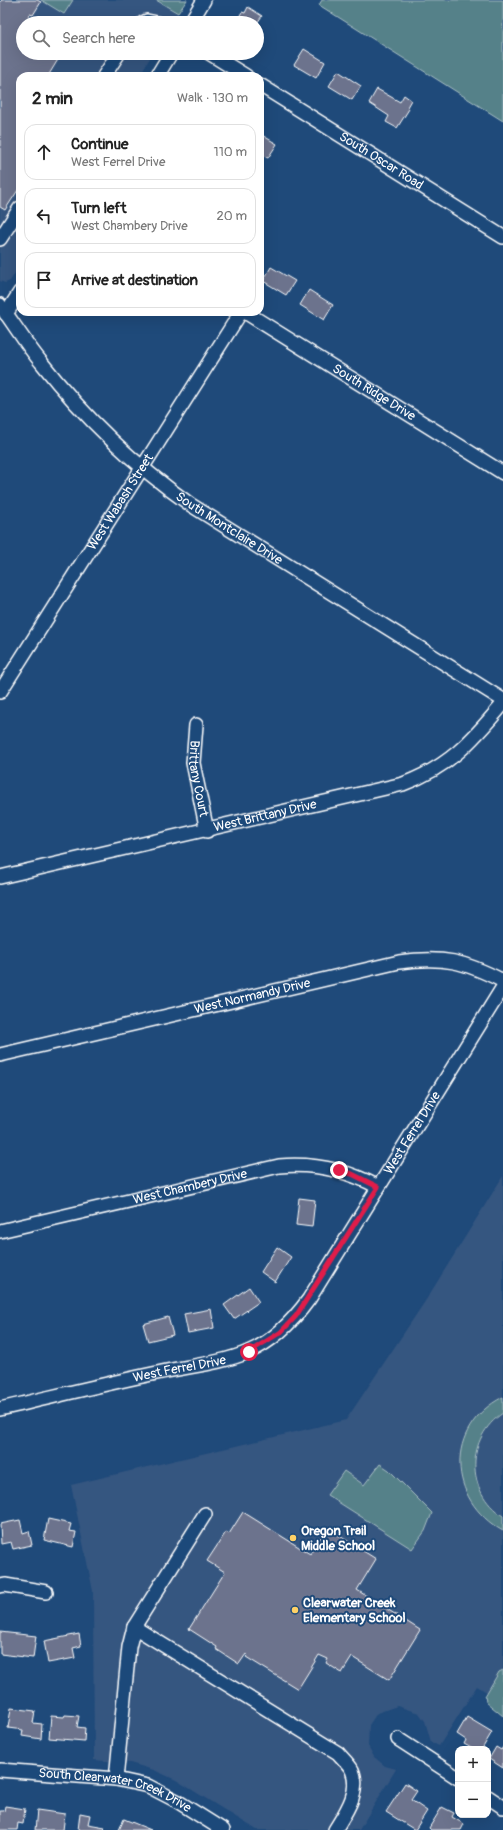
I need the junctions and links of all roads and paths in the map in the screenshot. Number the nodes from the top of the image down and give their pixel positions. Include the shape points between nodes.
1 (204, 0) edge
2 (194, 16) edge
3 (114, 60) edge
4 (167, 60) edge
5 (220, 60) edge
6 (106, 72) edge
7 (159, 72) edge
8 (240, 72) edge
9 (264, 88) edge
10 (16, 214) edge
11 (503, 237) edge
12 (0, 239) edge
13 (16, 296) edge
14 (3, 309) edge
15 (238, 316) edge
16 (251, 316) edge
17 (142, 468) junction
18 (503, 473) edge
19 (0, 692) edge
20 (503, 700) edge
21 (503, 704) edge
22 (196, 725) dead end
23 (207, 831) junction
24 (0, 877) edge
25 (503, 981) edge
26 (503, 987) edge
27 (0, 1055) edge
28 (378, 1187) junction
29 (0, 1231) edge
30 (0, 1409) edge
31 (205, 1514) dead end
32 (0, 1586) edge
33 (46, 1592) dead end
34 (134, 1627) junction
35 (398, 1738) dead end
36 (0, 1770) edge
37 (455, 1776) edge
38 (116, 1779) junction
39 (491, 1799) edge
40 (503, 1807) edge
41 (223, 1830) edge
42 (335, 1830) edge

1 - 2 street
3 - 6 street
4 - 7 street
5 - 8 street
9 - 11 street, South Oscar Road
10 - 12 street
13 - 14 street
14 - 17 street, South Montclaire Drive via 41,362 82,411
15 - 17 street, West Wabash Street
16 - 18 street, South Ridge Drive
17 - 19 street, West Wabash Street
17 - 20 street, South Montclaire Drive via 191,504
21 - 23 street, West Brittany Drive via 454,757 417,779 369,793
22 - 23 street, Brittany Court via 193,763
23 - 24 street, West Brittany Drive
25 - 27 street, West Normandy Drive via 482,970 448,960 422,959 399,962
26 - 28 street, West Ferrel Drive
28 - 29 street, West Chambery Drive via 339,1170 306,1165 280,1166
28 - 30 street, West Ferrel Drive via 296,1316 281,1332 259,1346 228,1359 158,1372
31 - 34 street
32 - 33 street
34 - 38 street via 129,1647
34 - 42 street via 338,1753 352,1769 356,1786 348,1810
35 - 37 street
36 - 38 street, South Clearwater Creek Drive
38 - 41 street, South Clearwater Creek Drive via 148,1786
39 - 40 street

